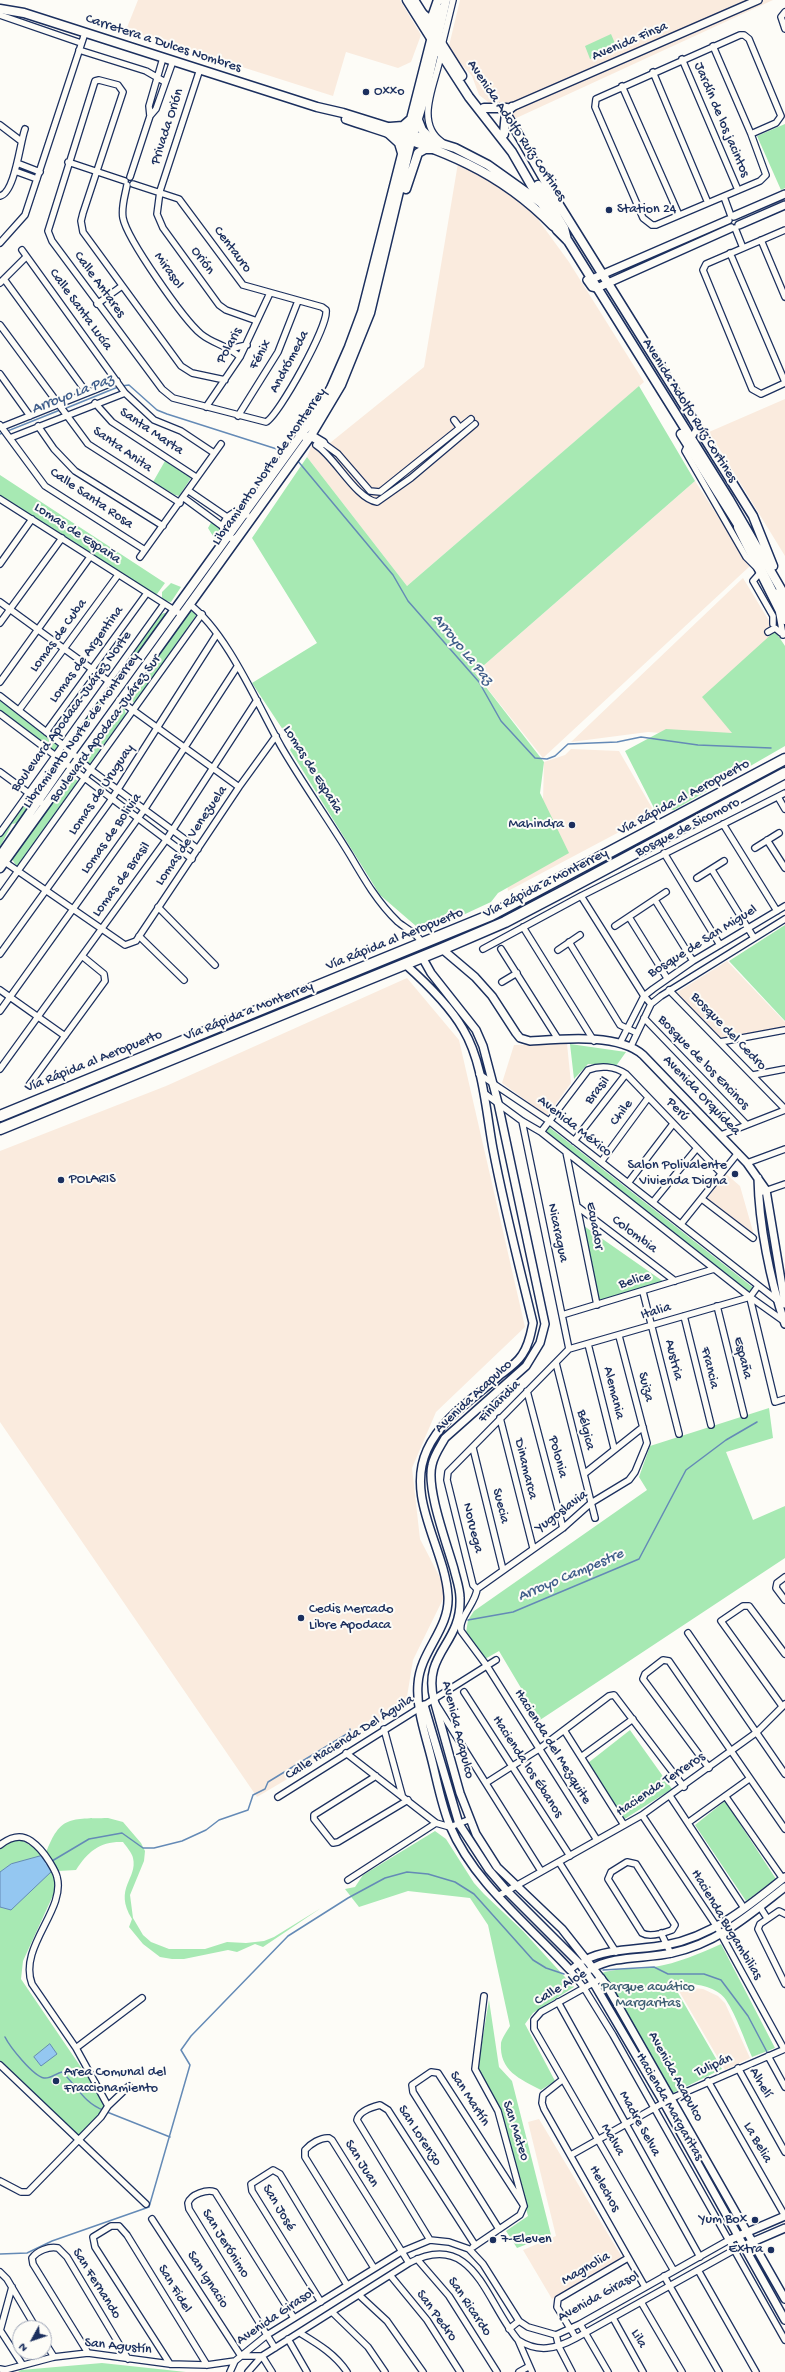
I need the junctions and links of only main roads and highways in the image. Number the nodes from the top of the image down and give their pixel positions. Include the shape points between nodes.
1 (407, 0) edge
2 (414, 0) edge
3 (440, 0) edge
4 (446, 0) edge
5 (0, 9) edge
6 (423, 14) junction
7 (433, 30) junction
8 (437, 42) junction
9 (484, 108) junction
10 (507, 109) junction
11 (415, 119) junction
12 (389, 130) junction
13 (504, 134) junction
14 (409, 136) junction
15 (432, 145) junction
16 (405, 156) junction
17 (538, 186) junction
18 (553, 195) junction
19 (542, 203) junction
20 (557, 215) junction
21 (557, 230) junction
22 (568, 241) junction
23 (388, 242) junction
24 (591, 284) junction
25 (643, 364) junction
26 (661, 368) junction
27 (320, 407) junction
28 (318, 425) junction
29 (313, 441) junction
30 (690, 441) junction
31 (290, 452) junction
32 (724, 468) junction
33 (739, 527) joint
34 (785, 590) edge
35 (785, 596) edge
36 (782, 606) edge
37 (178, 613) junction
38 (785, 619) edge
39 (75, 755) junction
40 (785, 759) edge
41 (785, 774) edge
42 (1, 861) edge
43 (0, 1116) edge
44 (0, 1129) edge

1 - 8 main road
2 - 6 main road
3 - 6 main road via 432,17 428,18
3 - 7 main road
4 - 8 main road, Libramiento Norte de Monterrey
5 - 12 main road, Carretera a Dulces Nombres via 24,13
6 - 7 main road
7 - 8 main road
8 - 9 main road, Avenida Adolfo Ruíz Cortines
8 - 11 main road, Libramiento Norte de Monterrey
8 - 19 main road, Avenida Adolfo Ruíz Cortines via 441,54 512,152
9 - 10 main road
9 - 13 main road, Avenida Adolfo Ruíz Cortines
10 - 13 main road
10 - 18 main road via 515,132
11 - 12 main road
11 - 14 main road, Libramiento Norte de Monterrey
11 - 15 main road
12 - 14 main road, Carretera a Dulces Nombres
12 - 16 main road
13 - 17 main road, Avenida Adolfo Ruíz Cortines
14 - 15 main road, Carretera a Dulces Nombres
14 - 16 main road, Libramiento Norte de Monterrey
15 - 16 main road via 414,148
15 - 19 main road, Carretera a Dulces Nombres via 446,145 488,165
15 - 21 main road, Carretera a Dulces Nombres via 502,182 523,197
15 - 23 main road via 415,156 402,206
16 - 23 main road, Libramiento Norte de Monterrey
16 - 27 main road via 362,312 349,347
17 - 18 main road
17 - 20 main road, Avenida Adolfo Ruíz Cortines
18 - 26 main road
19 - 20 main road, Carretera a Dulces Nombres
19 - 21 main road, Avenida Adolfo Ruíz Cortines
20 - 22 main road, Avenida Adolfo Ruíz Cortines
21 - 22 main road, Avenida Adolfo Ruíz Cortines
21 - 24 main road
22 - 24 main road, Avenida Adolfo Ruíz Cortines
23 - 28 main road, Libramiento Norte de Monterrey via 370,313 353,360
24 - 25 main road, Avenida Adolfo Ruíz Cortines
24 - 30 main road
25 - 26 main road
25 - 30 main road, Avenida Adolfo Ruíz Cortines
26 - 32 main road
27 - 29 main road via 320,414 308,432
27 - 31 main road
28 - 29 main road, Libramiento Norte de Monterrey
28 - 29 main road
29 - 31 main road
29 - 37 main road, Libramiento Norte de Monterrey via 302,448 189,604
30 - 32 main road via 694,437 702,438
30 - 33 main road, Avenida Adolfo Ruíz Cortines via 696,458
30 - 35 main road, Avenida Adolfo Ruíz Cortines via 760,551
31 - 37 main road via 227,537
32 - 34 main road via 759,527 772,564
33 - 36 highway
36 - 38 highway
37 - 39 main road, Libramiento Norte de Monterrey via 120,700
37 - 39 main road via 118,688
39 - 42 main road, Libramiento Norte de Monterrey
40 - 43 highway, Vía Rápida al Aeropuerto via 521,901 463,928
41 - 44 highway, Vía Rápida a Monterrey via 539,904 442,949

